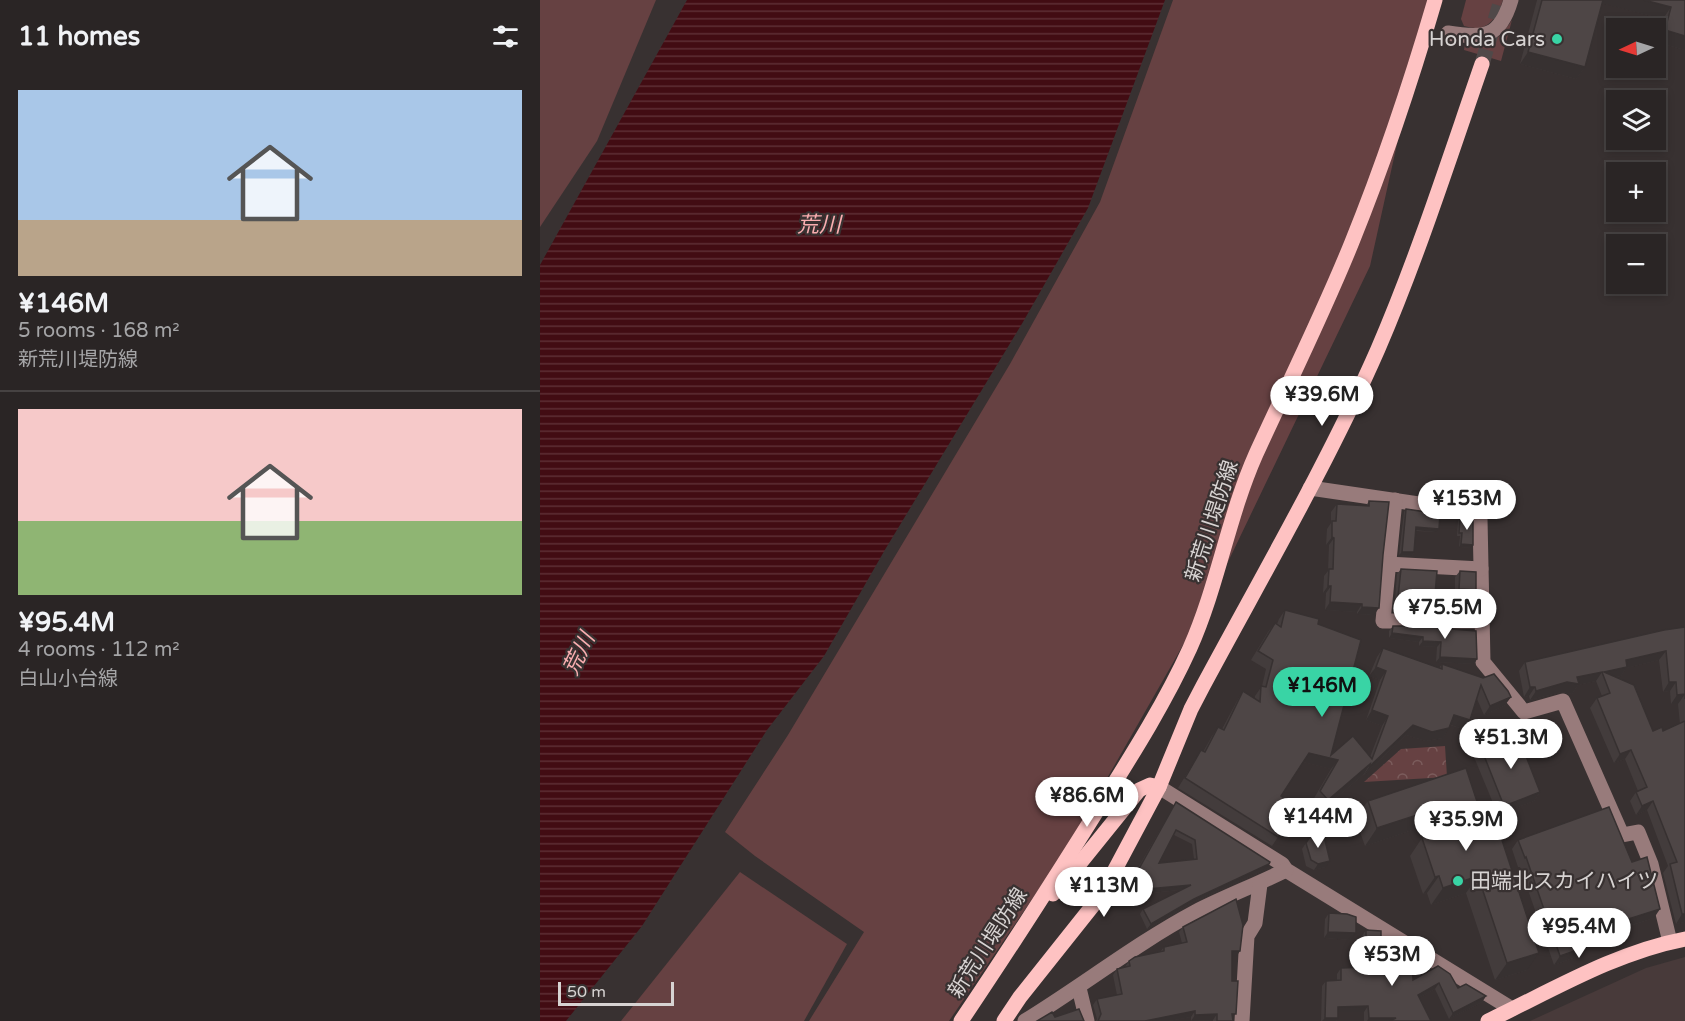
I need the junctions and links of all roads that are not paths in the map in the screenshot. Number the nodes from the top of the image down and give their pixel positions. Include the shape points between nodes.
1 (1435, 0) edge
2 (1511, 0) edge
3 (1449, 33) dead end
4 (1482, 64) tunnel mouth
5 (1310, 488) junction
6 (1395, 500) junction
7 (1387, 564) junction
8 (1481, 569) junction
9 (1482, 621) junction
10 (1158, 787) junction
11 (1286, 870) junction
12 (1260, 884) junction
13 (1032, 914) junction
14 (1677, 940) edge
15 (1078, 988) junction
16 (1512, 1010) junction
17 (961, 1021) edge
18 (1004, 1021) edge
19 (1025, 1021) edge
20 (1087, 1021) edge
21 (1242, 1021) edge
22 (1488, 1021) edge

1 - 13 main road, 新荒川堤防線 via 1375,184 1332,290 1246,477 1208,603 1190,647 1131,755
2 - 3 street via 1503,21 1486,35
4 - 5 main road via 1415,257 1377,350
5 - 6 street
5 - 10 main road via 1191,709
6 - 7 street
6 - 8 street via 1473,512 1480,519
7 - 8 street
7 - 9 street via 1383,621
8 - 9 street
9 - 14 street via 1484,662 1524,712 1563,700 1622,835 1638,832
10 - 11 street
10 - 13 main road via 1150,785 1138,790 1064,883
10 - 18 main road via 1102,894
11 - 12 street
11 - 16 street
12 - 15 street via 1196,912
12 - 21 street via 1255,923 1247,936
13 - 17 main road, 新荒川堤防線
14 - 16 main road via 1622,958
15 - 19 street
15 - 20 street
16 - 22 main road

